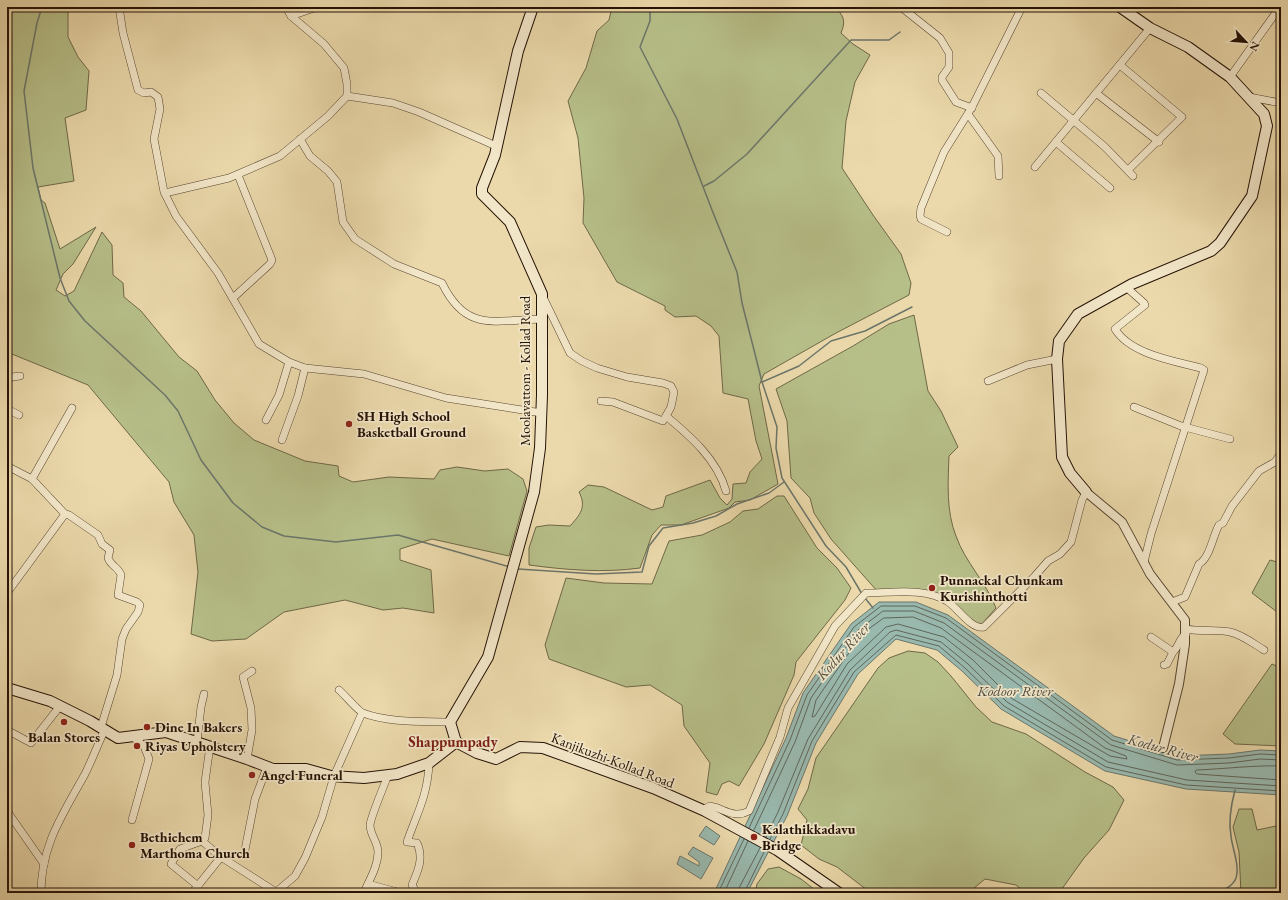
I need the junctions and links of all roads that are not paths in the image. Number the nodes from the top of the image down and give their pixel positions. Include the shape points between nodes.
1 (119, 7) edge
2 (286, 7) edge
3 (317, 7) edge
4 (533, 7) edge
5 (900, 7) edge
6 (1022, 7) edge
7 (1120, 7) edge
8 (1280, 7) edge
9 (291, 16) junction
10 (1150, 28) junction
11 (1120, 65) junction
12 (1230, 77) junction
13 (1041, 93) dead end
14 (1096, 93) junction
15 (347, 96) junction
16 (1249, 97) junction
17 (1281, 103) edge
18 (970, 111) junction
19 (1074, 121) junction
20 (300, 139) junction
21 (1056, 142) junction
22 (1158, 142) junction
23 (496, 146) junction
24 (1035, 167) dead end
25 (238, 175) junction
26 (999, 176) dead end
27 (1110, 188) dead end
28 (165, 193) junction
29 (947, 232) dead end
30 (1126, 288) junction
31 (542, 294) junction
32 (233, 298) junction
33 (541, 319) junction
34 (1057, 359) junction
35 (289, 362) junction
36 (305, 368) junction
37 (20, 376) dead end
38 (7, 380) edge
39 (988, 381) dead end
40 (601, 401) dead end
41 (1134, 407) dead end
42 (72, 408) dead end
43 (7, 409) edge
44 (542, 413) junction
45 (19, 415) dead end
46 (666, 416) junction
47 (266, 420) dead end
48 (1185, 427) junction
49 (1230, 439) dead end
50 (282, 440) dead end
51 (1281, 453) edge
52 (7, 466) edge
53 (32, 479) junction
54 (726, 491) dead end
55 (1086, 492) junction
56 (65, 514) junction
57 (1144, 562) junction
58 (7, 593) edge
59 (1172, 602) junction
60 (1186, 631) junction
61 (1152, 637) dead end
62 (1264, 650) dead end
63 (1173, 652) junction
64 (1164, 665) dead end
65 (252, 672) dead end
66 (7, 688) edge
67 (339, 690) dead end
68 (204, 694) dead end
69 (60, 706) junction
70 (362, 713) junction
71 (450, 722) junction
72 (103, 728) junction
73 (7, 730) edge
74 (132, 736) junction
75 (197, 742) junction
76 (456, 742) junction
77 (210, 746) junction
78 (1163, 748) dead end
79 (247, 758) junction
80 (429, 763) junction
81 (268, 767) junction
82 (388, 775) junction
83 (334, 776) junction
84 (7, 811) edge
85 (706, 811) junction
86 (132, 820) dead end
87 (202, 841) junction
88 (245, 850) dead end
89 (221, 857) junction
90 (44, 864) junction
91 (368, 884) junction
92 (198, 886) junction
93 (276, 892) edge
94 (41, 893) edge
95 (192, 893) edge
96 (364, 893) edge
97 (401, 893) edge
98 (416, 893) edge
99 (839, 893) edge

1 - 28 street via 138,90 144,93 151,92 158,97 160,109 154,139
2 - 9 street
3 - 9 street
4 - 23 main road, Moolavattom - Kollad Road via 518,51
5 - 18 street via 940,38 950,58 949,67 942,80 956,102
6 - 18 street
7 - 10 main road
8 - 12 street
9 - 15 street via 324,44 344,68 348,84
10 - 11 street
10 - 12 main road via 1188,47
11 - 14 street
11 - 22 street via 1182,117
12 - 16 main road
13 - 19 street
14 - 19 street
14 - 22 street
15 - 20 street
15 - 23 street via 393,104 419,112
16 - 17 street
16 - 30 main road via 1264,114 1267,126 1252,196 1220,243 1211,251
18 - 26 street via 998,156
18 - 29 street via 944,152 920,215 927,223
19 - 21 street
19 - 22 street via 1131,173
20 - 25 street via 280,156
20 - 33 street via 310,156 337,182 343,222 355,239 394,264 442,283 458,309 473,319 503,322
21 - 24 street
21 - 27 street
23 - 31 main road, Moolavattom - Kollad Road via 482,194 510,222
25 - 28 street
25 - 32 street via 272,260
28 - 32 street via 176,216
30 - 34 main road via 1078,314 1059,341
30 - 48 street via 1144,302 1144,305 1115,329 1120,338 1139,349 1204,370
31 - 33 main road, Moolavattom - Kollad Road
31 - 46 street via 570,353 597,368 671,386 674,392
32 - 35 street via 259,344
33 - 44 main road, Moolavattom - Kollad Road
34 - 39 street via 1027,365
34 - 55 main road via 1062,457 1070,473
35 - 36 street
35 - 47 street via 279,395
36 - 44 street via 364,374 446,398
36 - 50 street
37 - 38 street
40 - 46 street via 624,405 663,421
41 - 48 street
42 - 53 street
43 - 45 street
44 - 71 main road, Moolavattom - Kollad Road via 534,492 488,657
46 - 54 street via 698,444 715,467
48 - 49 street
48 - 57 street
51 - 59 street via 1275,462 1259,471 1241,494 1219,525 1185,596
52 - 53 street
53 - 56 street
55 - 57 street via 1122,522
55 - 85 street via 1071,542 1060,554 1048,561 984,627 977,626 948,602 931,595 904,591 866,593 835,626 788,708 780,737 749,811 742,815 734,815 710,806
56 - 58 street
56 - 72 street via 98,535 102,544 110,550 108,558 111,566 121,575 118,595 140,605 122,639 118,675
57 - 59 street
59 - 60 street via 1185,620
60 - 62 street via 1238,634
60 - 63 street
60 - 78 street via 1179,684
61 - 63 street
63 - 64 street
65 - 79 street via 243,677 251,708 252,730
66 - 69 main road
67 - 70 street
68 - 75 street
69 - 72 main road
69 - 73 street via 31,743
70 - 71 street via 398,720
70 - 83 street
71 - 76 main road
72 - 74 main road via 118,738
72 - 90 street via 85,773 55,829
74 - 75 main road via 166,732
74 - 86 street via 144,746 149,758
75 - 77 main road
76 - 80 main road
76 - 85 main road, Kanjikuzhi-Kollad Road via 496,759 520,747 543,748 653,788
77 - 79 main road
77 - 87 street via 205,782 207,829
79 - 81 main road
80 - 82 main road
80 - 98 street via 425,795 407,842 417,843 420,851 419,870 412,886
81 - 83 main road via 306,769
81 - 88 street via 255,799
82 - 83 main road via 364,778
82 - 91 street via 371,819 378,852 374,872
83 - 93 street via 322,818 305,858 294,876
84 - 90 street
85 - 99 main road, Kanjikuzhi-Kollad Road via 777,850
87 - 89 street
87 - 92 street via 180,849 171,864
89 - 92 street
89 - 93 street
90 - 94 street
91 - 96 street
91 - 97 street
92 - 95 street

